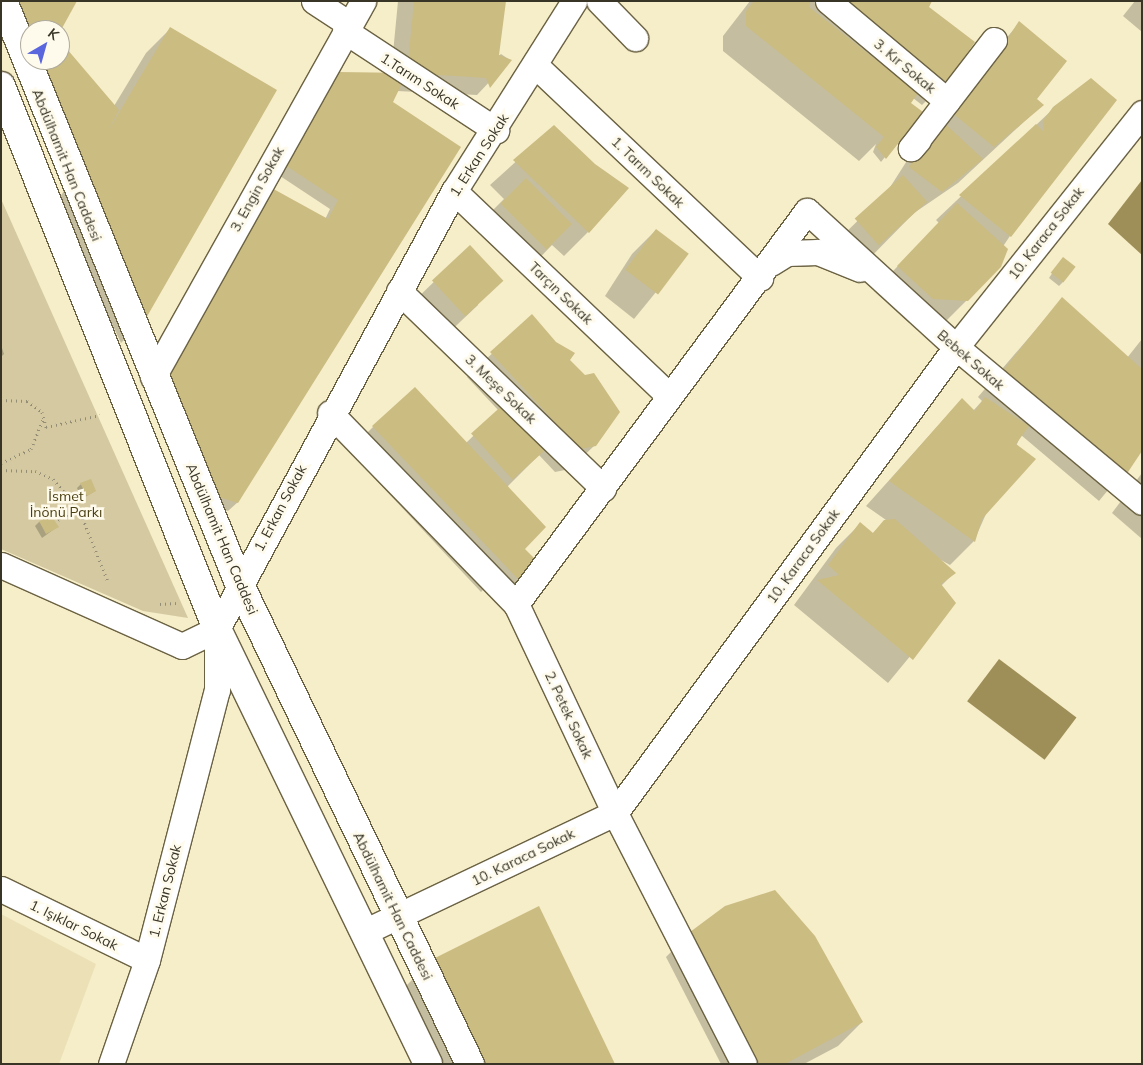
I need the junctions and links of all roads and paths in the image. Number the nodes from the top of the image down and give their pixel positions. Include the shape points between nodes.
1 (3, 1) edge
2 (314, 1) edge
3 (363, 1) edge
4 (574, 1) edge
5 (599, 1) edge
6 (828, 1) edge
7 (347, 27) junction
8 (635, 38) dead end
9 (994, 40) dead end
10 (536, 65) junction
11 (1, 86) edge
12 (947, 101) junction
13 (1142, 113) edge
14 (496, 130) junction
15 (918, 140) dead end
16 (454, 191) junction
17 (765, 270) junction
18 (875, 275) junction
19 (399, 291) junction
20 (956, 347) junction
21 (153, 377) junction
22 (668, 395) junction
23 (1, 400) edge
24 (330, 413) junction
25 (106, 414) dead end
26 (44, 419) junction
27 (1, 463) edge
28 (1, 470) edge
29 (603, 488) junction
30 (82, 490) dead end
31 (68, 496) junction
32 (1142, 502) edge
33 (79, 509) junction
34 (58, 520) dead end
35 (1, 565) edge
36 (239, 583) junction
37 (516, 604) junction
38 (120, 618) junction
39 (217, 629) junction
40 (615, 813) junction
41 (1, 889) edge
42 (398, 918) junction
43 (364, 932) junction
44 (147, 960) junction
45 (112, 1064) edge
46 (428, 1064) edge
47 (470, 1064) edge
48 (744, 1064) edge

1 - 21 main road, Abdülhamit Han Caddesi
2 - 7 street, 1.Tarım Sokak
3 - 7 street, 3. Engin Sokak
4 - 10 street, 1. Erkan Sokak
5 - 8 street
6 - 12 street, 3. Kır Sokak
7 - 14 street, 1.Tarım Sokak
7 - 21 street, 3. Engin Sokak
9 - 12 street, 3. Kır Sokak
10 - 14 street, 1. Erkan Sokak
10 - 17 street, 1. Tarım Sokak
11 - 39 main road
12 - 15 street via 911,148
13 - 20 street, 10. Karaca Sokak
14 - 16 street, 1. Erkan Sokak
16 - 19 street, 1. Erkan Sokak
16 - 22 street, Tarçın Sokak
17 - 18 street via 786,253 818,252
17 - 18 street, Bebek Sokak via 806,211
17 - 22 street
18 - 20 street, Bebek Sokak
19 - 24 street, 1. Erkan Sokak
19 - 29 street, 3. Meşe Sokak
20 - 32 street, Bebek Sokak
20 - 40 street, 10. Karaca Sokak
21 - 36 main road, Abdülhamit Han Caddesi
22 - 29 street
23 - 26 path via 27,401
24 - 36 street, 1. Erkan Sokak
24 - 37 street, 2. Petek Sokak
25 - 26 path via 46,427
26 - 27 path via 31,449
28 - 31 path via 35,471 53,479
29 - 37 street
30 - 31 path
31 - 33 path
33 - 34 path
33 - 38 path
35 - 38 street
36 - 39 street, 1. Erkan Sokak
36 - 42 main road, Abdülhamit Han Caddesi
37 - 40 street, 2. Petek Sokak
38 - 39 street via 182,646
39 - 43 main road
39 - 44 street, 1. Erkan Sokak via 216,690
40 - 42 street, 10. Karaca Sokak
40 - 48 street, 2. Petek Sokak
41 - 44 street, 1. Işıklar Sokak
42 - 43 street, 10. Karaca Sokak
42 - 47 main road, Abdülhamit Han Caddesi
43 - 46 main road
44 - 45 street, 1. Erkan Sokak

